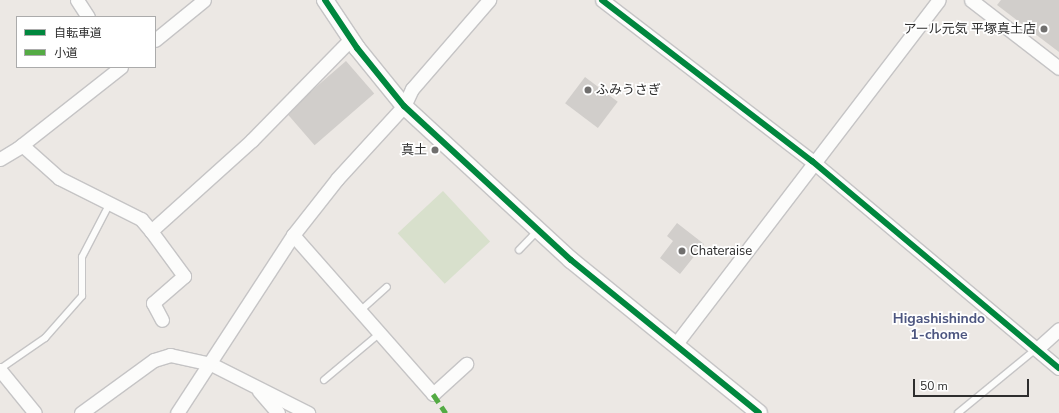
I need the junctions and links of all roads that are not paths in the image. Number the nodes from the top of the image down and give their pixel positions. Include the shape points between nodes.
1 (77, 0) edge
2 (204, 0) edge
3 (325, 0) edge
4 (488, 0) edge
5 (602, 0) edge
6 (939, 0) edge
7 (971, 0) edge
8 (87, 16) edge
9 (156, 39) edge
10 (351, 39) junction
11 (119, 68) edge
12 (1059, 68) edge
13 (404, 106) junction
14 (22, 145) junction
15 (0, 159) edge
16 (812, 162) junction
17 (110, 203) junction
18 (538, 229) junction
19 (151, 231) junction
20 (293, 235) junction
21 (519, 250) dead end
22 (386, 287) dead end
23 (359, 312) junction
24 (162, 320) dead end
25 (1059, 329) edge
26 (379, 334) junction
27 (675, 345) junction
28 (1038, 348) junction
29 (211, 364) junction
30 (466, 364) dead end
31 (1059, 368) edge
32 (0, 370) edge
33 (324, 380) dead end
34 (256, 387) junction
35 (35, 413) edge
36 (81, 413) edge
37 (177, 413) edge
38 (278, 413) edge
39 (308, 413) edge
40 (759, 413) edge
41 (958, 413) edge

1 - 8 street
2 - 9 street
3 - 10 street
4 - 13 street via 412,89
5 - 16 street
6 - 16 street
7 - 12 street
10 - 13 street
10 - 19 street via 252,140
11 - 14 street
13 - 18 street
13 - 20 street via 337,179
14 - 15 street
14 - 17 street via 59,178
16 - 27 street
16 - 28 street
17 - 19 street via 141,219
17 - 32 lane via 82,257 82,296 46,338
18 - 21 lane
18 - 27 street
19 - 24 street via 184,276 153,303
20 - 23 street
20 - 29 street
22 - 23 lane
23 - 26 street
25 - 28 street
26 - 30 street via 433,394
26 - 33 lane
27 - 40 street
28 - 31 street
28 - 41 lane
29 - 34 street
29 - 36 street via 170,355 154,360
29 - 37 street
32 - 35 street
34 - 38 street
34 - 39 street

